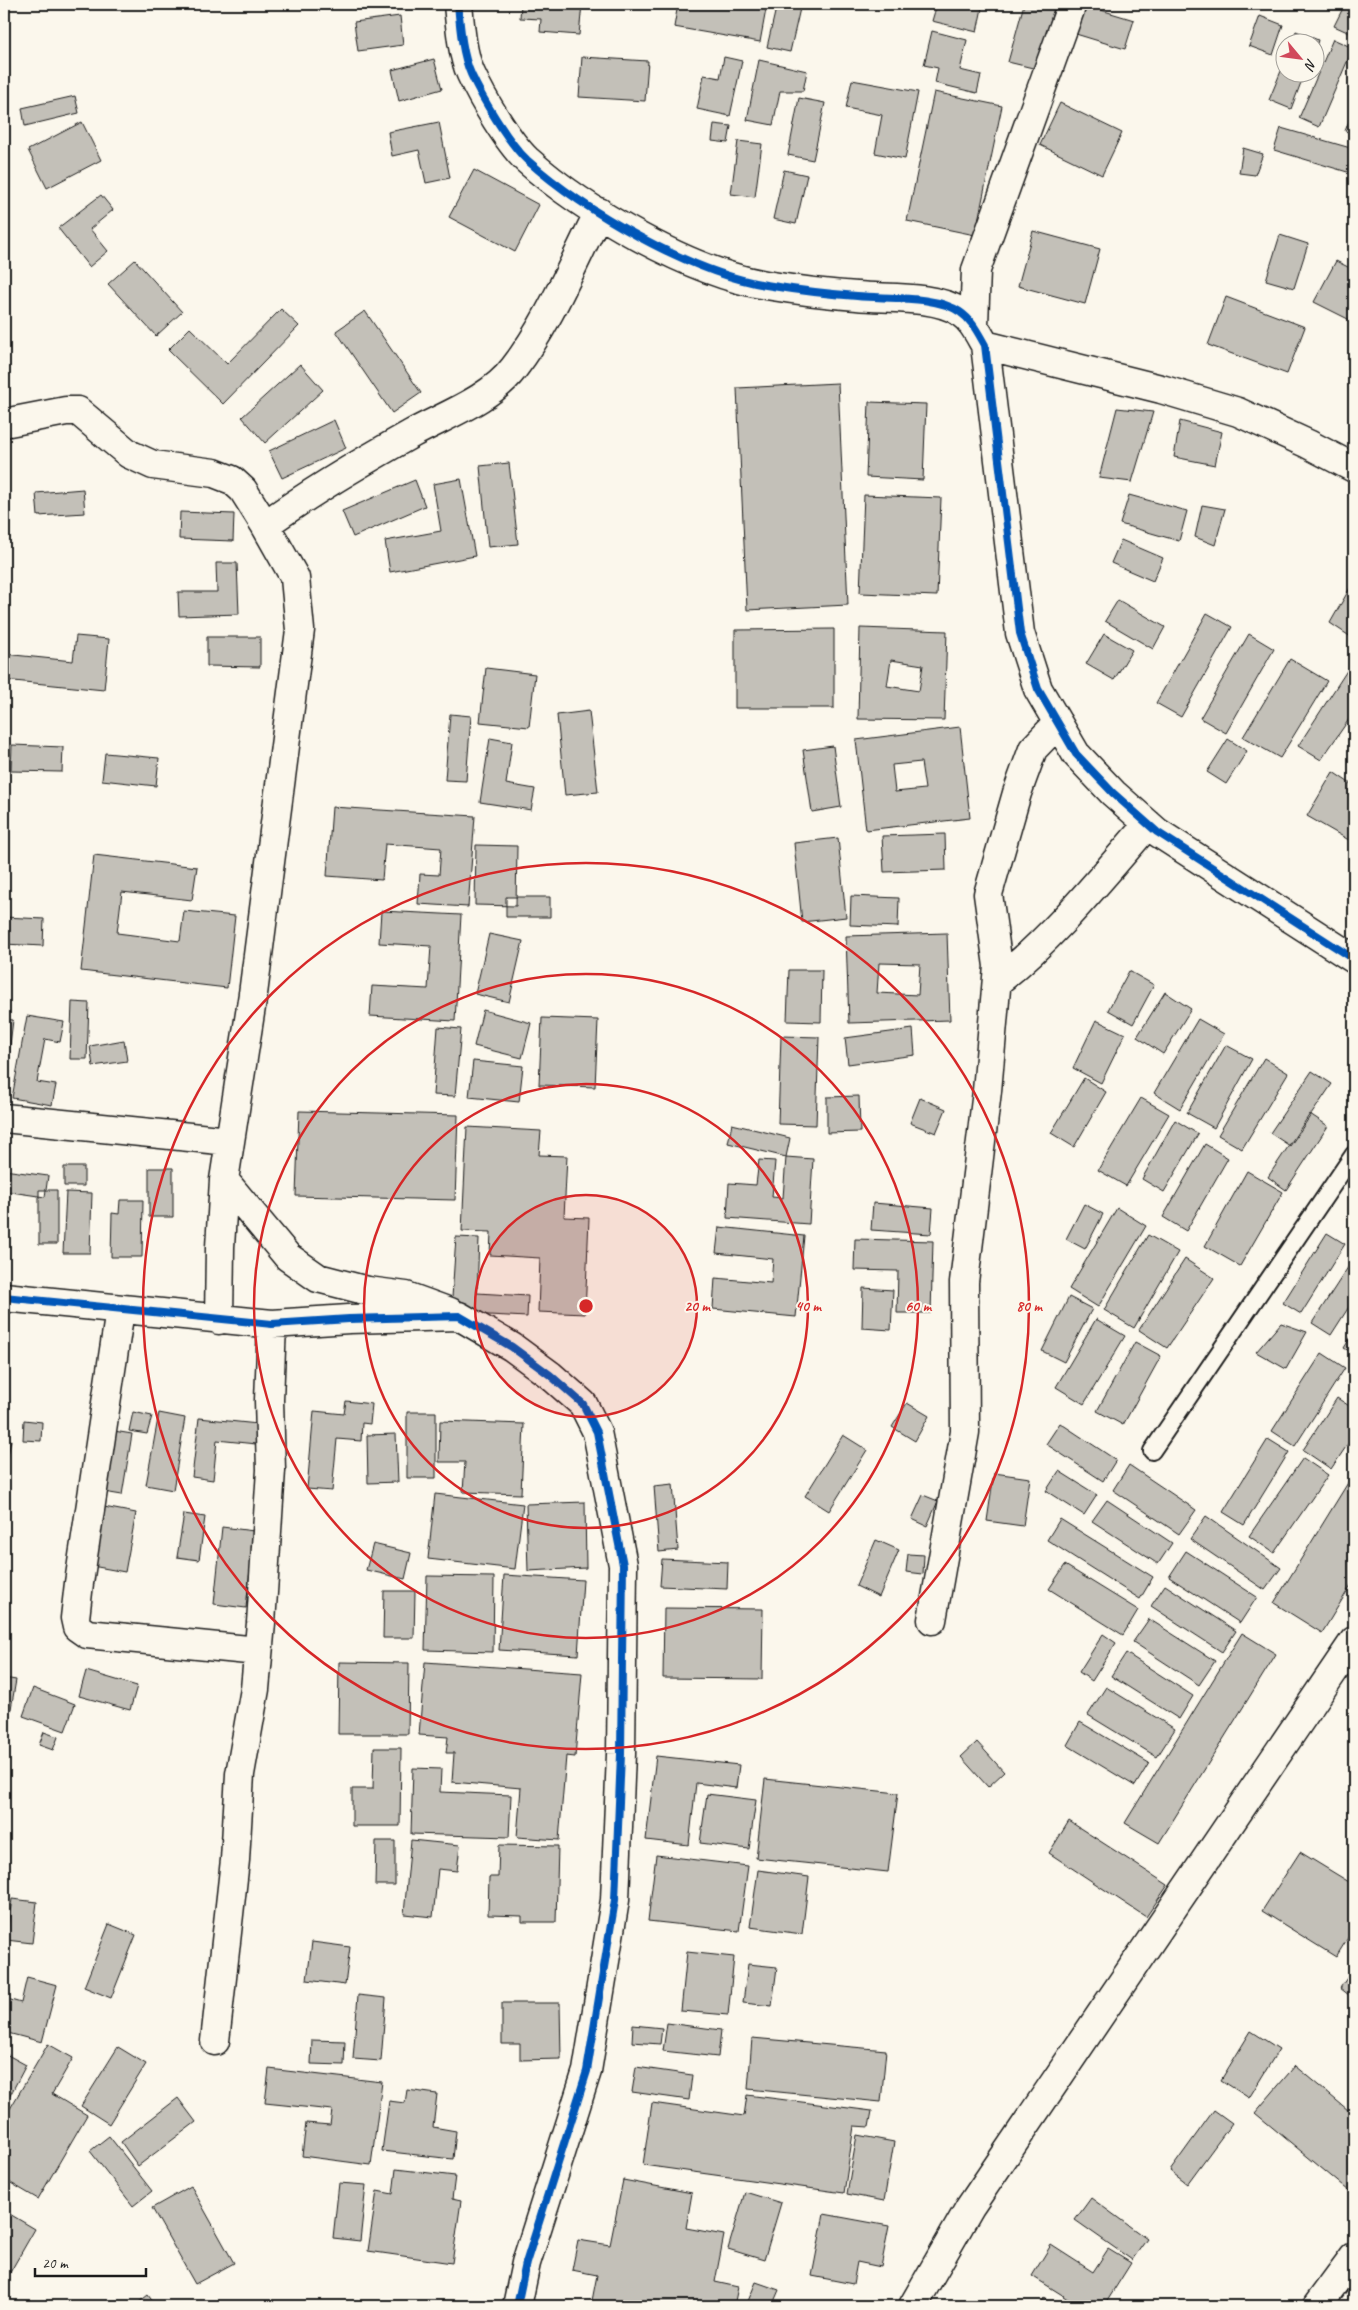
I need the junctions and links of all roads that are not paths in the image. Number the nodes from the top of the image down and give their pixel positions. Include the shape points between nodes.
1 (458, 4) edge
2 (1072, 4) edge
3 (599, 212) junction
4 (979, 335) junction
5 (4, 423) edge
6 (1354, 468) edge
7 (265, 525) junction
8 (1058, 723) junction
9 (1148, 824) junction
10 (1354, 959) edge
11 (998, 981) junction
12 (4, 1118) edge
13 (229, 1141) junction
14 (1354, 1154) edge
15 (224, 1180) junction
16 (4, 1298) edge
17 (120, 1310) junction
18 (459, 1316) junction
19 (219, 1320) junction
20 (272, 1324) junction
21 (1152, 1452) dead end
22 (932, 1620) dead end
23 (1354, 1641) edge
24 (258, 1651) junction
25 (215, 2041) dead end
26 (1354, 2256) edge
27 (517, 2306) edge
28 (913, 2306) edge
29 (1317, 2306) edge

1 - 3 street via 471,73 498,121 526,159
2 - 4 street via 976,270
3 - 4 street via 688,261 735,278 854,296 936,302 960,312
3 - 7 street via 538,332 514,370 487,393 383,450
4 - 6 street via 1238,412
4 - 8 street via 1020,633 1038,688
5 - 7 street via 78,411 129,454 153,465 214,472 232,480 243,490
7 - 13 street via 295,578 300,630 253,994
8 - 9 street via 1076,754
8 - 11 street via 1034,749 1017,793 988,894
9 - 10 street
9 - 11 street via 1037,948
11 - 22 street via 964,1282 964,1432
12 - 13 street
13 - 15 street
14 - 21 lane
15 - 18 street via 288,1257 318,1278 432,1303
15 - 19 street
16 - 17 street
17 - 19 street
17 - 24 street via 78,1583 77,1627 87,1634
18 - 20 street
18 - 27 street via 512,1347 583,1404 597,1432 623,1565 615,1900 587,2071 526,2263
19 - 20 street
20 - 24 street via 271,1470
23 - 28 street via 970,2207
24 - 25 street via 255,1689 240,1774 236,1860
26 - 29 street

